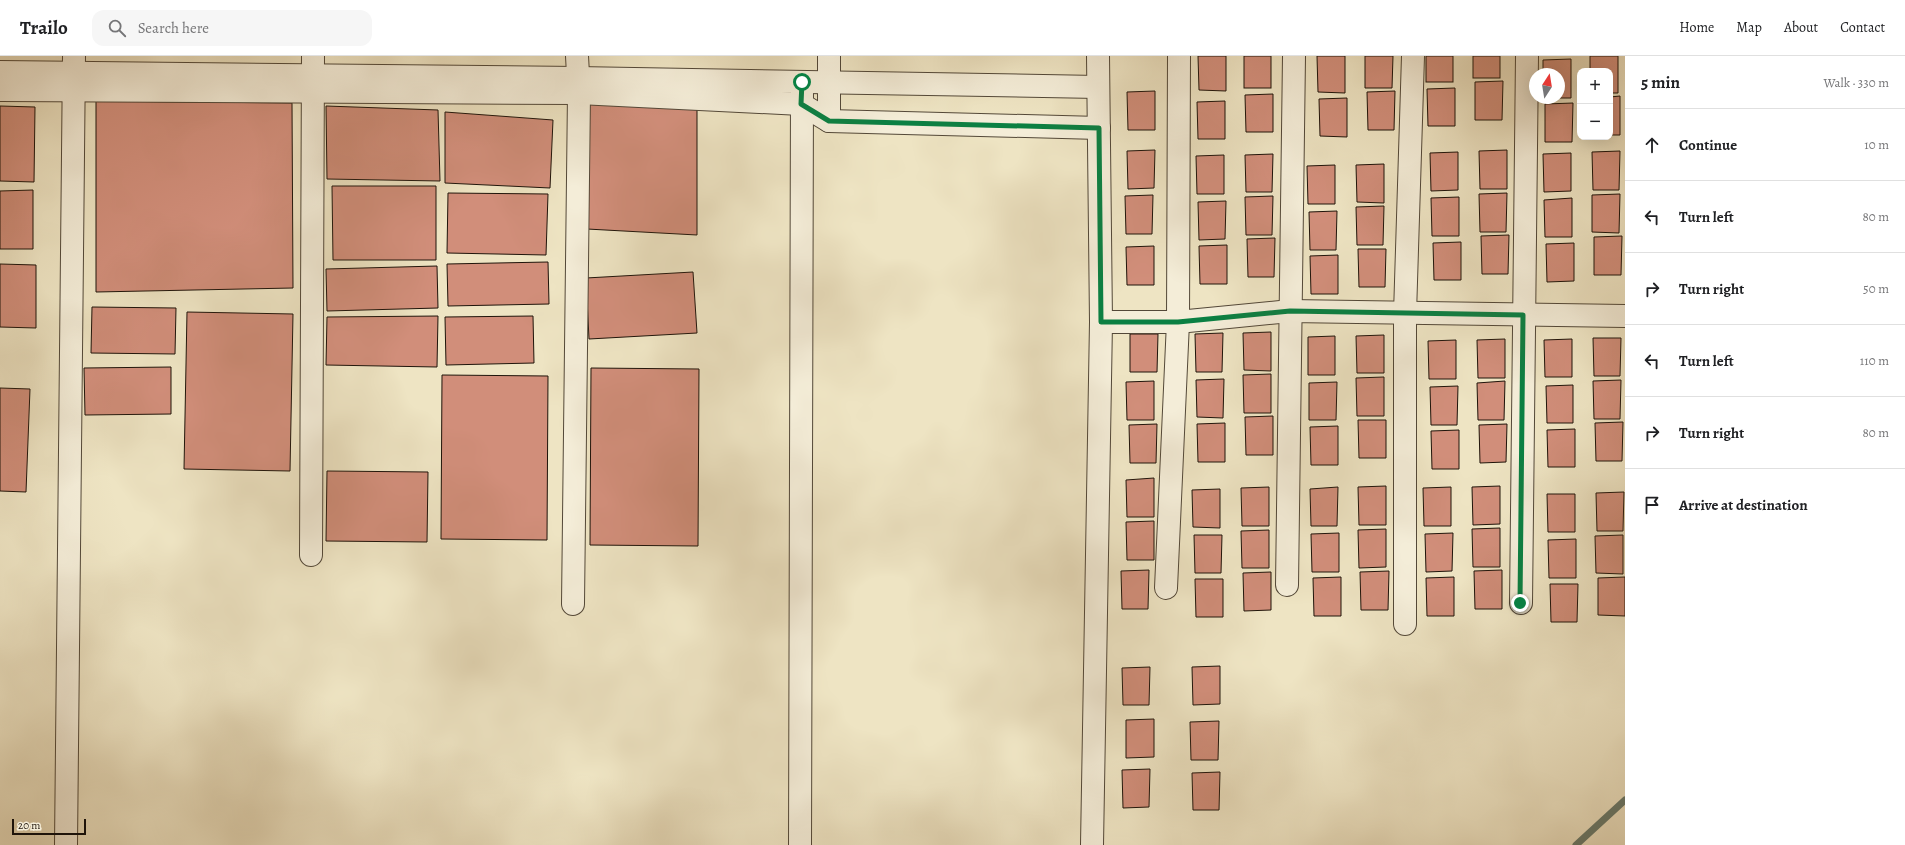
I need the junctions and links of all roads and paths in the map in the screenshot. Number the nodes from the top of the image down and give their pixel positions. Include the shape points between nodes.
1 (577, 56) edge
2 (829, 56) edge
3 (1098, 56) edge
4 (1179, 56) edge
5 (1294, 56) edge
6 (1413, 56) edge
7 (1527, 56) edge
8 (0, 72) edge
9 (74, 73) edge
10 (313, 74) edge
11 (802, 82) junction
12 (829, 83) junction
13 (578, 86) junction
14 (1098, 87) junction
15 (0, 90) edge
16 (801, 104) junction
17 (829, 121) junction
18 (1099, 128) junction
19 (1290, 311) junction
20 (1405, 314) junction
21 (1523, 315) junction
22 (1625, 316) edge
23 (1101, 322) junction
24 (1178, 322) junction
25 (311, 555) dead end
26 (1287, 585) dead end
27 (1166, 588) dead end
28 (1520, 603) dead end
29 (573, 604) dead end
30 (1405, 624) dead end
31 (66, 845) edge
32 (800, 845) edge
33 (1092, 845) edge

1 - 13 street
2 - 12 street
3 - 14 street
4 - 24 street
5 - 19 street
6 - 20 street
7 - 21 street
8 - 9 street
9 - 10 street
9 - 15 street
9 - 31 street
10 - 13 street
10 - 25 street
11 - 12 street
11 - 13 street
11 - 16 street
12 - 14 street
12 - 17 street
13 - 16 street
13 - 29 street
14 - 18 street
16 - 17 street
16 - 32 street
17 - 18 street
18 - 23 street
19 - 20 street
19 - 24 street
19 - 26 street
20 - 21 street
20 - 30 street
21 - 22 street
21 - 28 street
23 - 24 street
23 - 33 street
24 - 27 street

